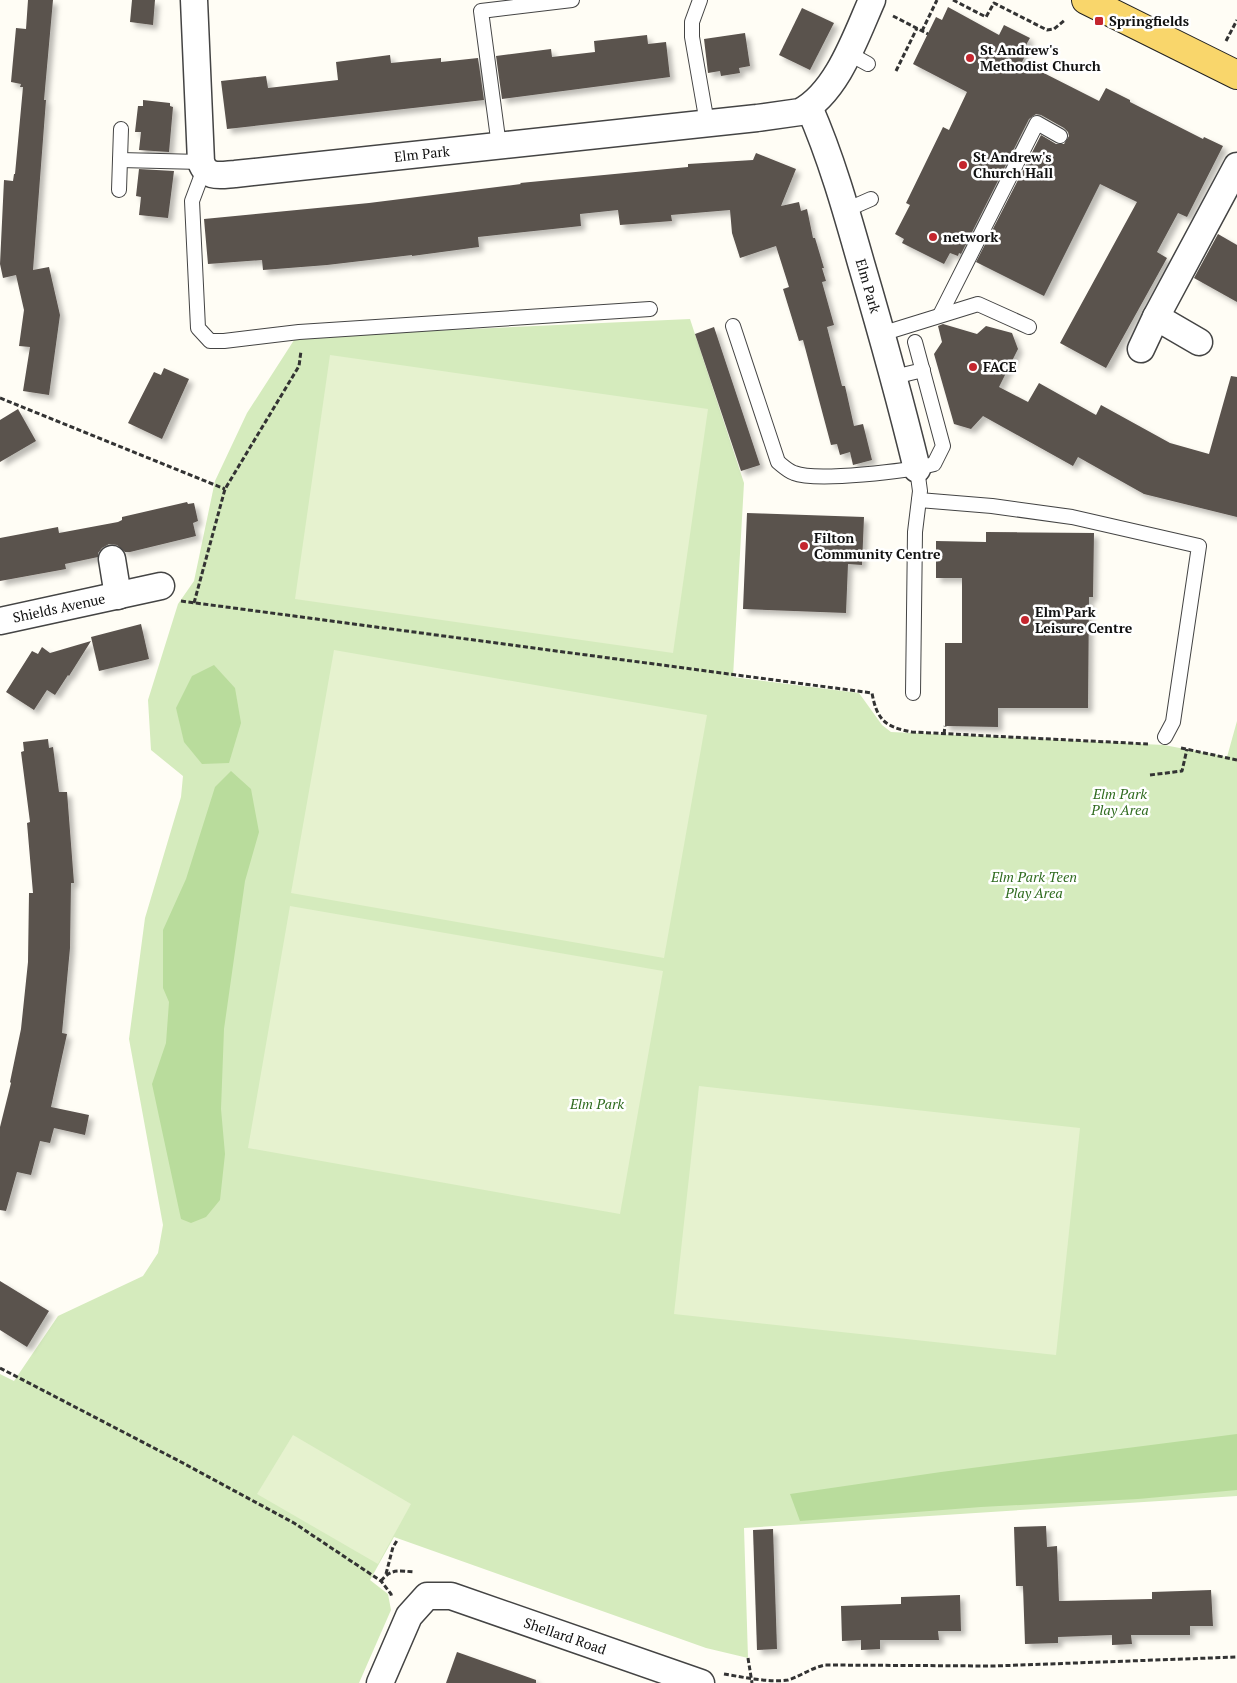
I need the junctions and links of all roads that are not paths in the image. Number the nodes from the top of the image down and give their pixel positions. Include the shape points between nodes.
1 (194, 0) edge
2 (572, 0) edge
3 (700, 0) edge
4 (1086, 0) edge
5 (881, 7) edge
6 (1237, 75) edge
7 (809, 107) junction
8 (708, 123) junction
9 (121, 129) dead end
10 (1060, 136) dead end
11 (499, 146) junction
12 (120, 160) junction
13 (202, 166) junction
14 (1237, 166) edge
15 (119, 190) dead end
16 (872, 199) dead end
17 (846, 210) junction
18 (650, 309) dead end
19 (940, 315) junction
20 (1156, 317) junction
21 (734, 326) dead end
22 (1030, 327) dead end
23 (881, 334) junction
24 (915, 342) dead end
25 (1199, 342) dead end
26 (1141, 348) dead end
27 (923, 370) junction
28 (894, 377) junction
29 (918, 469) junction
30 (919, 500) junction
31 (112, 559) dead end
32 (156, 587) road end
33 (118, 596) junction
34 (0, 621) edge
35 (913, 692) dead end
36 (1160, 740) road end
37 (705, 1680) edge
38 (380, 1683) edge

1 - 13 street
2 - 11 lane via 481,11
3 - 8 lane via 692,22 692,37
4 - 6 main road
5 - 7 street, Elm Park via 858,58
7 - 8 street, Elm Park via 800,112
7 - 17 street, Elm Park via 824,140
8 - 11 street, Elm Park
9 - 12 lane
10 - 19 lane via 1037,123
11 - 13 street, Elm Park via 214,176
12 - 13 lane
12 - 15 lane
13 - 18 lane via 192,201 198,328 210,340
14 - 20 street
16 - 17 lane
17 - 23 street, Elm Park
19 - 22 lane via 978,304
19 - 23 lane
20 - 25 street
20 - 26 street
21 - 29 lane via 778,462 792,473 838,476
23 - 28 street, Elm Park
24 - 27 lane
27 - 28 lane
27 - 29 lane via 943,446 934,464
28 - 29 street, Elm Park
29 - 30 lane
30 - 35 lane via 915,532
30 - 36 lane via 1072,516 1199,546 1173,722
31 - 33 street, Shields Avenue
32 - 33 street, Shields Avenue
33 - 34 street, Shields Avenue
37 - 38 street, Shellard Road via 451,1596 425,1584

